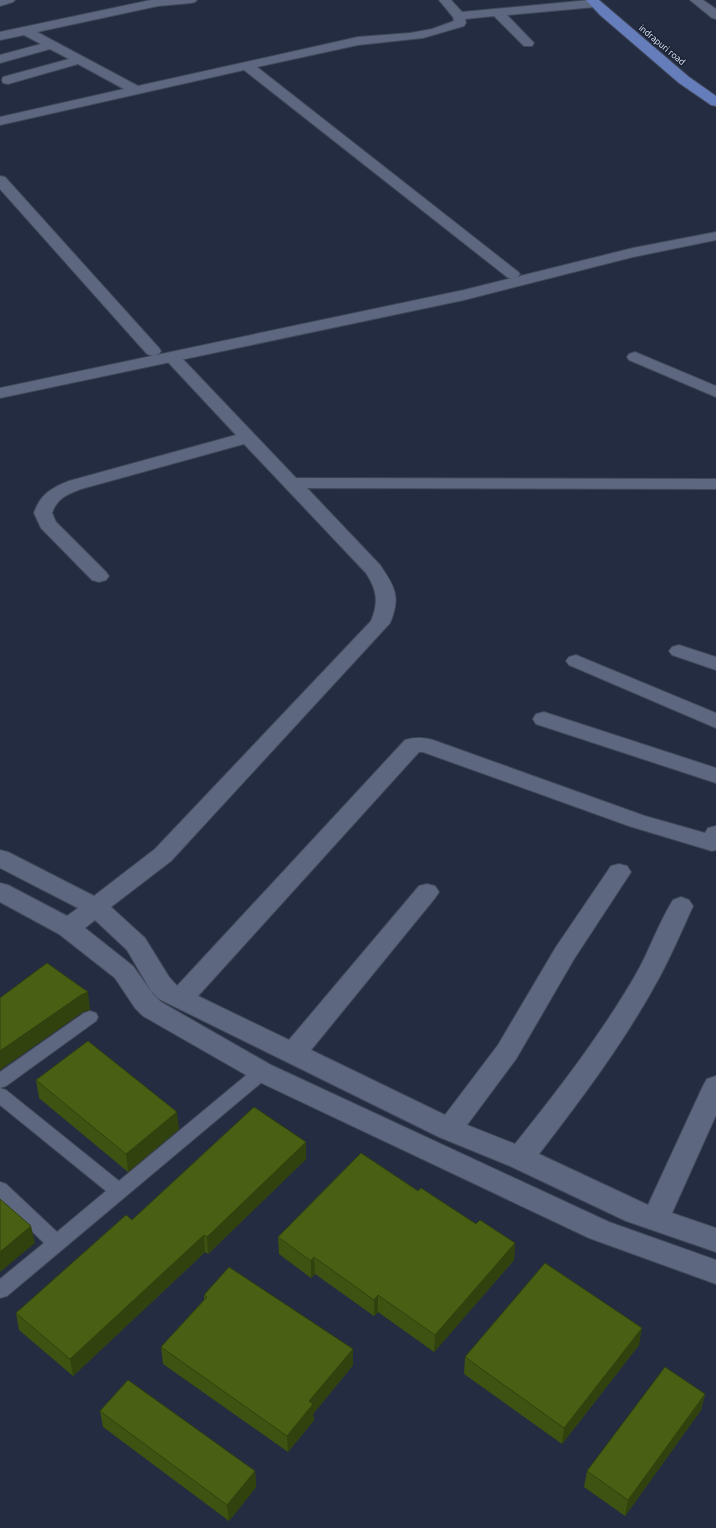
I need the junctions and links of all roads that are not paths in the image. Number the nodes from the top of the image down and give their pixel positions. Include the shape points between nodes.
1 (9, 0) edge
2 (192, 0) edge
3 (445, 0) edge
4 (696, 0) edge
5 (593, 1) edge
6 (0, 2) edge
7 (498, 13) junction
8 (716, 15) edge
9 (459, 16) junction
10 (26, 31) junction
11 (0, 36) edge
12 (528, 43) dead end
13 (52, 45) junction
14 (0, 59) edge
15 (80, 60) junction
16 (247, 66) junction
17 (8, 80) dead end
18 (135, 90) junction
19 (716, 102) edge
20 (0, 121) edge
21 (0, 180) edge
22 (716, 228) edge
23 (716, 236) edge
24 (512, 274) junction
25 (162, 354) junction
26 (635, 357) dead end
27 (0, 384) edge
28 (716, 392) edge
29 (0, 393) edge
30 (248, 437) junction
31 (291, 483) junction
32 (716, 484) edge
33 (99, 576) dead end
34 (679, 652) dead end
35 (576, 661) dead end
36 (716, 664) edge
37 (544, 719) dead end
38 (716, 722) edge
39 (716, 776) edge
40 (716, 834) edge
41 (0, 858) edge
42 (619, 872) dead end
43 (0, 891) edge
44 (427, 892) dead end
45 (681, 906) dead end
46 (96, 907) junction
47 (68, 928) junction
48 (181, 998) junction
49 (90, 1017) dead end
50 (293, 1053) junction
51 (262, 1072) junction
52 (0, 1081) edge
53 (716, 1086) edge
54 (0, 1095) edge
55 (449, 1129) junction
56 (520, 1158) junction
57 (0, 1189) edge
58 (119, 1191) junction
59 (655, 1220) junction
60 (716, 1240) edge
61 (56, 1243) junction
62 (716, 1272) edge
63 (0, 1290) edge

1 - 6 street
2 - 10 street via 158,2
3 - 9 street
4 - 8 street
5 - 7 street
5 - 19 main road via 684,80
7 - 9 street
7 - 12 street
9 - 16 street via 460,23 438,30 399,38 358,41
10 - 11 street
10 - 13 street
13 - 14 street
13 - 15 street
15 - 17 street
15 - 18 street
16 - 18 street
16 - 24 street
18 - 20 street
21 - 25 street
22 - 24 street
23 - 25 street via 640,251 464,295
24 - 25 street
25 - 27 street
25 - 29 street
25 - 30 street
26 - 28 street
30 - 31 street
30 - 33 street via 75,485 58,492 46,502 43,513 48,524
31 - 32 street
31 - 46 street via 373,569 387,594 387,609 380,623 163,855
34 - 36 street
35 - 38 street
37 - 39 street
40 - 48 street via 712,843 644,823 425,745 413,745
41 - 46 street
42 - 55 street via 565,953 507,1052
43 - 47 street
44 - 50 street
45 - 56 street via 661,950 624,1015 580,1080
46 - 47 street
46 - 48 street via 136,944 160,984 168,992
47 - 51 street via 124,972 152,1009
48 - 50 street
49 - 52 lane
50 - 55 street
51 - 58 lane
51 - 62 street via 599,1230
53 - 59 street
54 - 58 lane
55 - 56 street
56 - 59 street
57 - 61 lane
58 - 61 lane
59 - 60 street
61 - 63 lane

